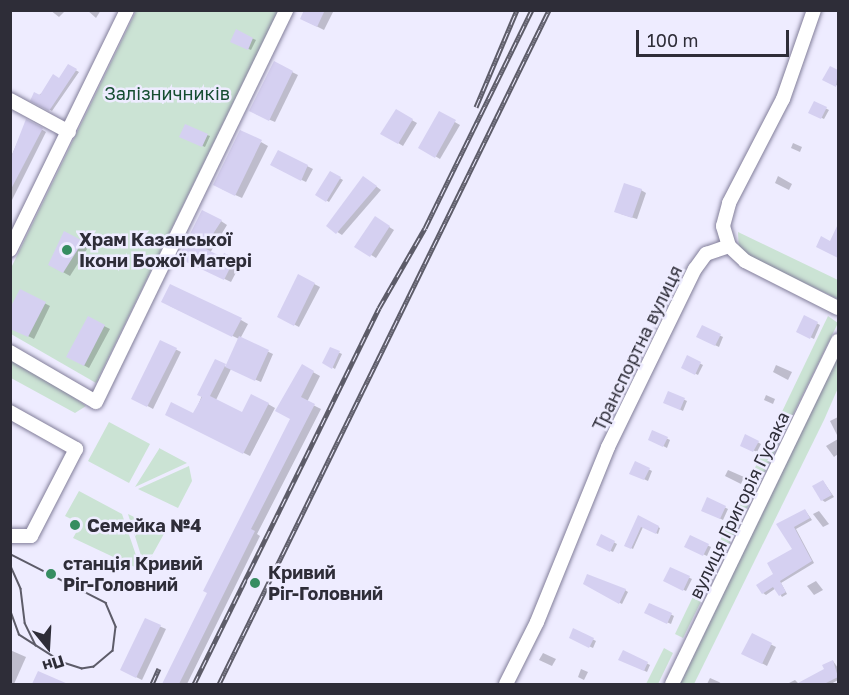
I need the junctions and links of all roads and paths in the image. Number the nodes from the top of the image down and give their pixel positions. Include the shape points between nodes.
1 (127, 10) edge
2 (286, 10) edge
3 (814, 10) edge
4 (10, 100) edge
5 (69, 132) junction
6 (729, 246) junction
7 (10, 250) edge
8 (838, 308) edge
9 (838, 341) edge
10 (10, 352) edge
11 (10, 412) edge
12 (10, 536) edge
13 (506, 684) edge
14 (672, 684) edge

1 - 5 street
2 - 10 street via 96,402
3 - 6 street via 783,99 729,203 723,226
4 - 5 street
5 - 7 street
6 - 8 street via 745,261
6 - 13 street, Транспортна вулиця via 706,254 695,269 608,447 537,622
9 - 14 street, вулиця Григорія Гусака
11 - 12 street via 76,449 31,536

